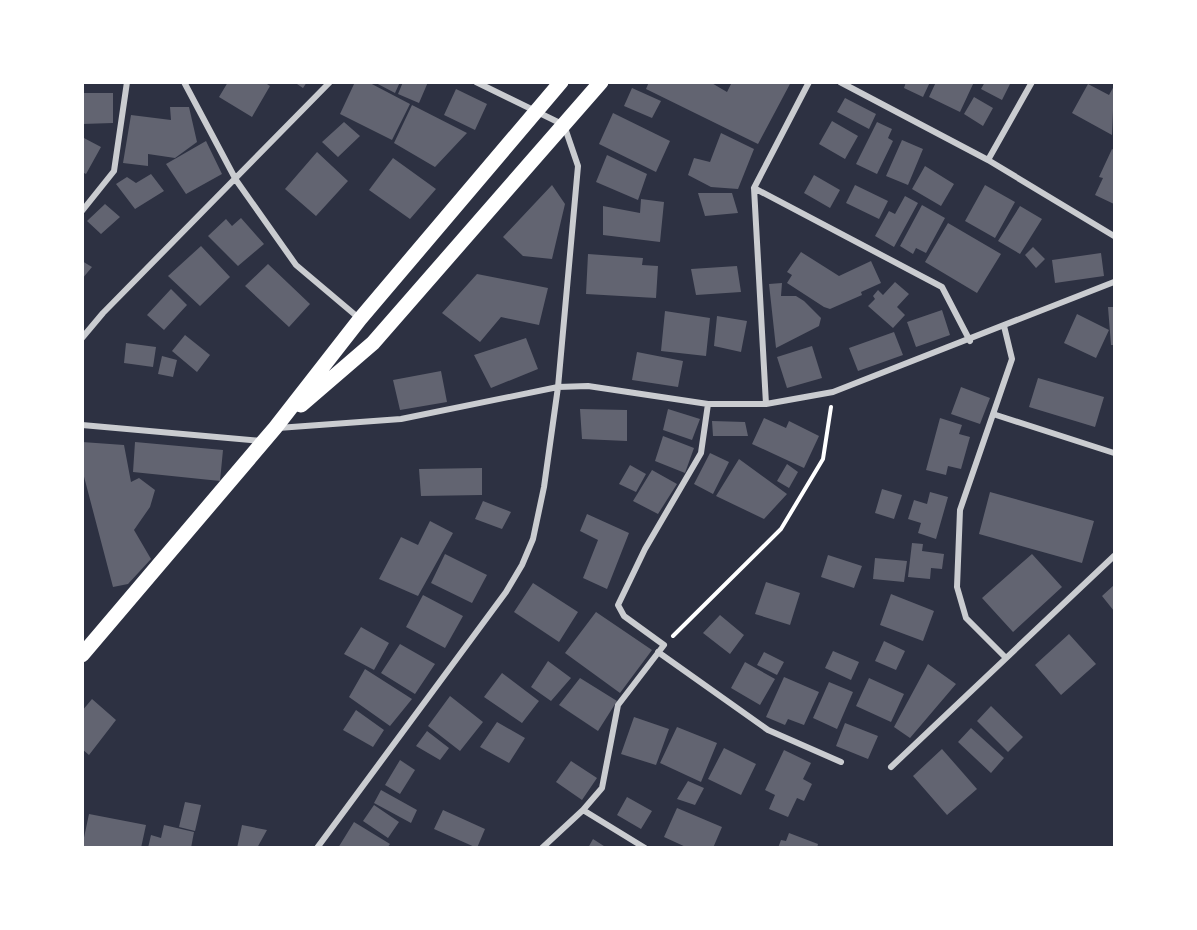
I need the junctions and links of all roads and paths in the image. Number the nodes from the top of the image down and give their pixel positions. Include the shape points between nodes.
1 (127, 82) edge
2 (184, 82) edge
3 (330, 82) edge
4 (476, 82) edge
5 (561, 82) edge
6 (601, 82) edge
7 (809, 82) edge
8 (840, 82) edge
9 (1032, 82) edge
10 (534, 112) junction
11 (564, 125) junction
12 (988, 160) junction
13 (236, 180) junction
14 (754, 188) junction
15 (82, 211) edge
16 (1114, 236) edge
17 (1114, 282) edge
18 (360, 319) junction
19 (1005, 326) junction
20 (82, 338) edge
21 (970, 341) junction
22 (558, 387) junction
23 (833, 392) junction
24 (708, 404) junction
25 (766, 404) junction
26 (993, 414) junction
27 (82, 425) edge
28 (275, 428) junction
29 (263, 441) junction
30 (1114, 453) edge
31 (1114, 556) edge
32 (664, 645) junction
33 (658, 652) junction
34 (82, 655) edge
35 (1006, 658) junction
36 (841, 762) dead end
37 (891, 767) dead end
38 (583, 810) junction
39 (317, 848) edge
40 (542, 848) edge
41 (645, 848) edge

1 - 15 street via 114,171
2 - 13 street
3 - 13 street
4 - 10 street
5 - 10 highway
6 - 11 highway
7 - 14 street
8 - 12 street
9 - 12 street
10 - 11 street
10 - 18 highway
11 - 22 street via 578,165
11 - 28 highway via 373,343
12 - 16 street
13 - 18 street via 296,265
13 - 20 street
14 - 21 street via 942,287
14 - 25 street
17 - 19 street
18 - 28 highway
19 - 21 street
19 - 26 street via 1012,359
21 - 23 street
22 - 24 street via 588,386
22 - 28 street via 401,419
22 - 39 street via 544,487 533,539 522,566
23 - 25 street
23 - 32 path via 823,459 781,529
24 - 25 street
24 - 32 street via 701,453 645,549 618,605 624,616
26 - 30 street
26 - 35 street via 960,510 957,587 966,618
27 - 29 street
28 - 29 highway
29 - 34 highway
31 - 35 street
32 - 33 street
33 - 36 street via 768,730
33 - 38 street via 618,705 602,788
35 - 37 street
38 - 40 street
38 - 41 street

